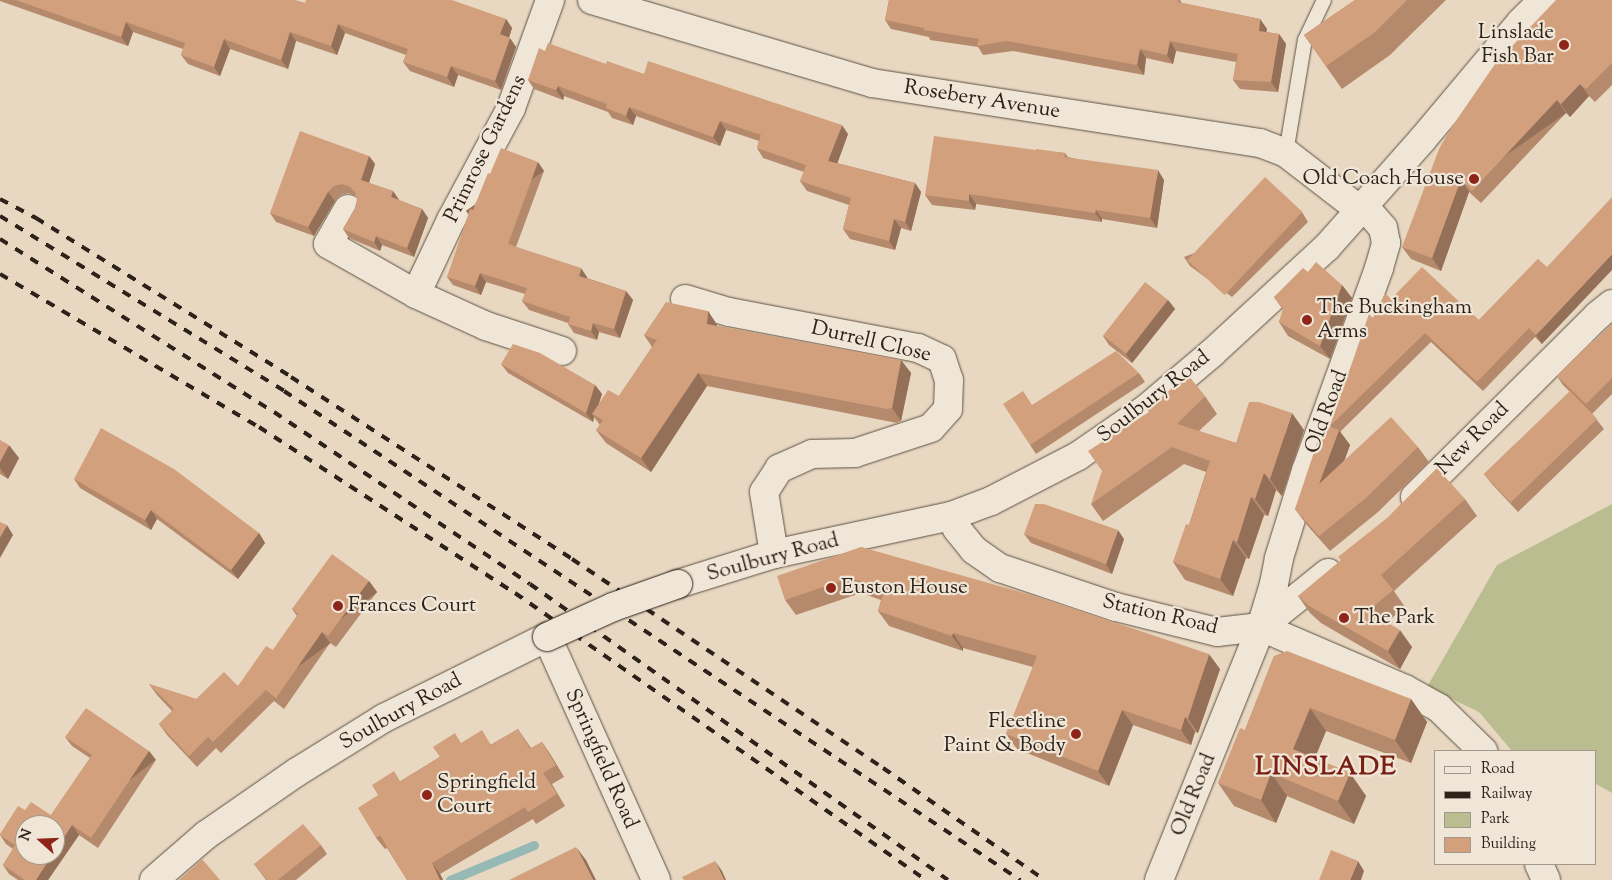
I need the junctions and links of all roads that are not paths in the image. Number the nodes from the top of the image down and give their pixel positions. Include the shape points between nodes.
1 (550, 0) edge
2 (592, 0) edge
3 (1324, 0) edge
4 (1543, 0) edge
5 (1286, 153) junction
6 (1362, 208) junction
7 (348, 209) dead end
8 (416, 294) junction
9 (685, 299) dead end
10 (1612, 304) edge
11 (562, 351) dead end
12 (951, 516) junction
13 (1395, 518) edge
14 (774, 554) junction
15 (1344, 560) edge
16 (1261, 627) junction
17 (539, 640) junction
18 (1482, 750) edge
19 (1540, 865) edge
20 (154, 880) edge
21 (656, 880) edge
22 (1159, 880) edge
23 (1546, 880) edge

1 - 8 street, Primrose Gardens via 511,108
2 - 5 street, Rosebery Avenue via 872,83 1260,143
3 - 5 lane via 1305,40
4 - 6 street
5 - 6 street, Rosebery Avenue
6 - 12 street, Soulbury Road via 1327,247 1146,409 1078,456 991,500
6 - 16 street, Old Road via 1383,228 1386,243 1306,471
7 - 8 street via 328,244
8 - 11 street via 486,326
9 - 14 street, Durrell Close via 730,312 918,348 942,358 949,380 948,409 931,428 854,452 812,454 779,468 764,492
10 - 13 street, New Road
12 - 14 street, Soulbury Road
12 - 16 street, Station Road via 974,550 1000,568 1116,607 1217,632
14 - 17 street, Soulbury Road, bridge via 613,607
15 - 16 street
16 - 18 street, Station Road via 1404,688 1439,708
16 - 22 street, Old Road
17 - 20 street, Soulbury Road via 384,718 206,835
17 - 21 street, Springfield Road
19 - 23 street

